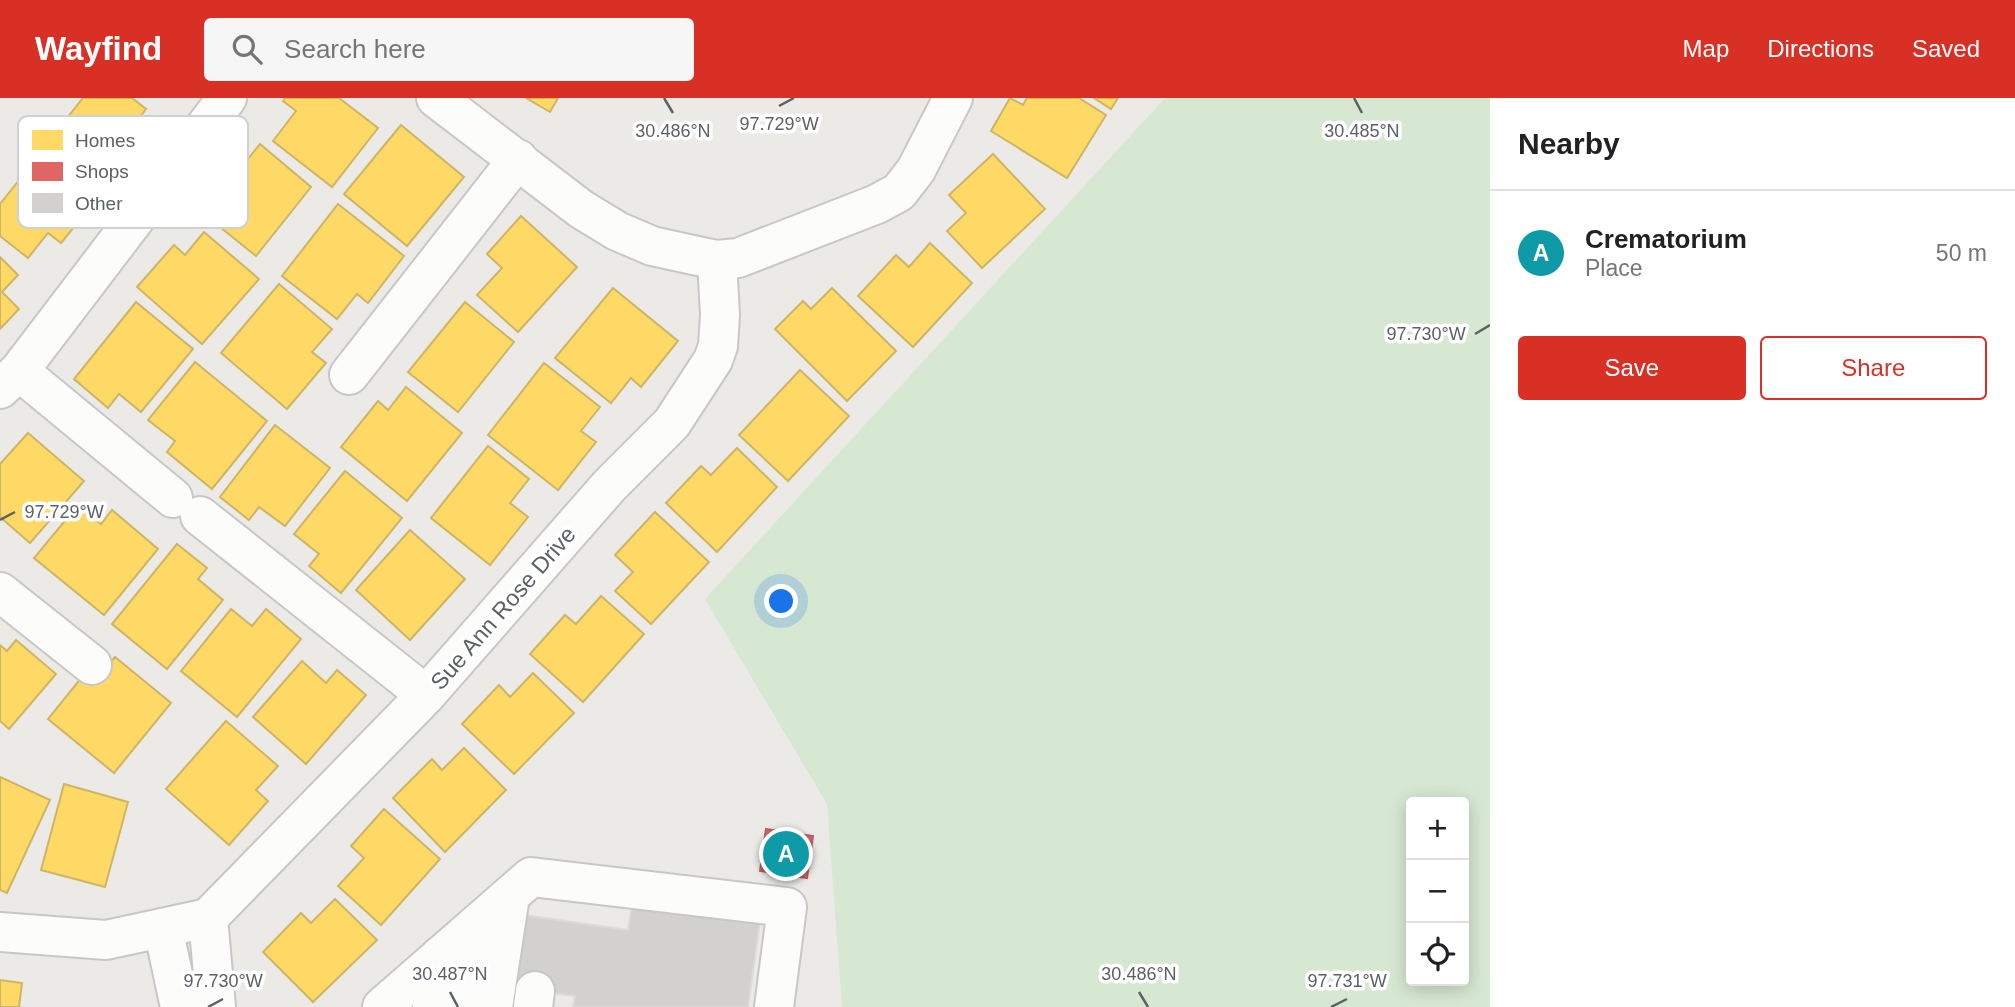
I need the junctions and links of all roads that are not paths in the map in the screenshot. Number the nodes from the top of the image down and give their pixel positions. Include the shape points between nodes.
1 (228, 98) edge
2 (436, 98) edge
3 (953, 98) edge
4 (214, 116) edge
5 (518, 159) junction
6 (128, 228) edge
7 (717, 260) junction
8 (349, 375) dead end
9 (10, 380) edge
10 (0, 592) edge
11 (92, 665) dead end
12 (426, 695) junction
13 (208, 918) junction
14 (163, 928) junction
15 (0, 932) edge
16 (439, 965) edge
17 (528, 1000) edge
18 (180, 1007) edge
19 (216, 1007) edge
20 (444, 1007) edge
21 (461, 1007) edge
22 (479, 1007) edge
23 (774, 1007) edge

1 - 4 street
2 - 5 street
3 - 7 street via 916,170 899,192 738,258
5 - 7 street via 617,231 652,246
5 - 8 street
6 - 9 street
7 - 12 street, Sue Ann Rose Drive via 718,346 672,423 610,485
9 - 12 street via 187,507
10 - 11 street
12 - 13 street, Sue Ann Rose Drive
13 - 14 street
13 - 19 street
14 - 15 street via 106,940
14 - 18 street
16 - 17 street
16 - 20 street
16 - 21 street
16 - 22 street
16 - 23 street via 531,877 787,906

